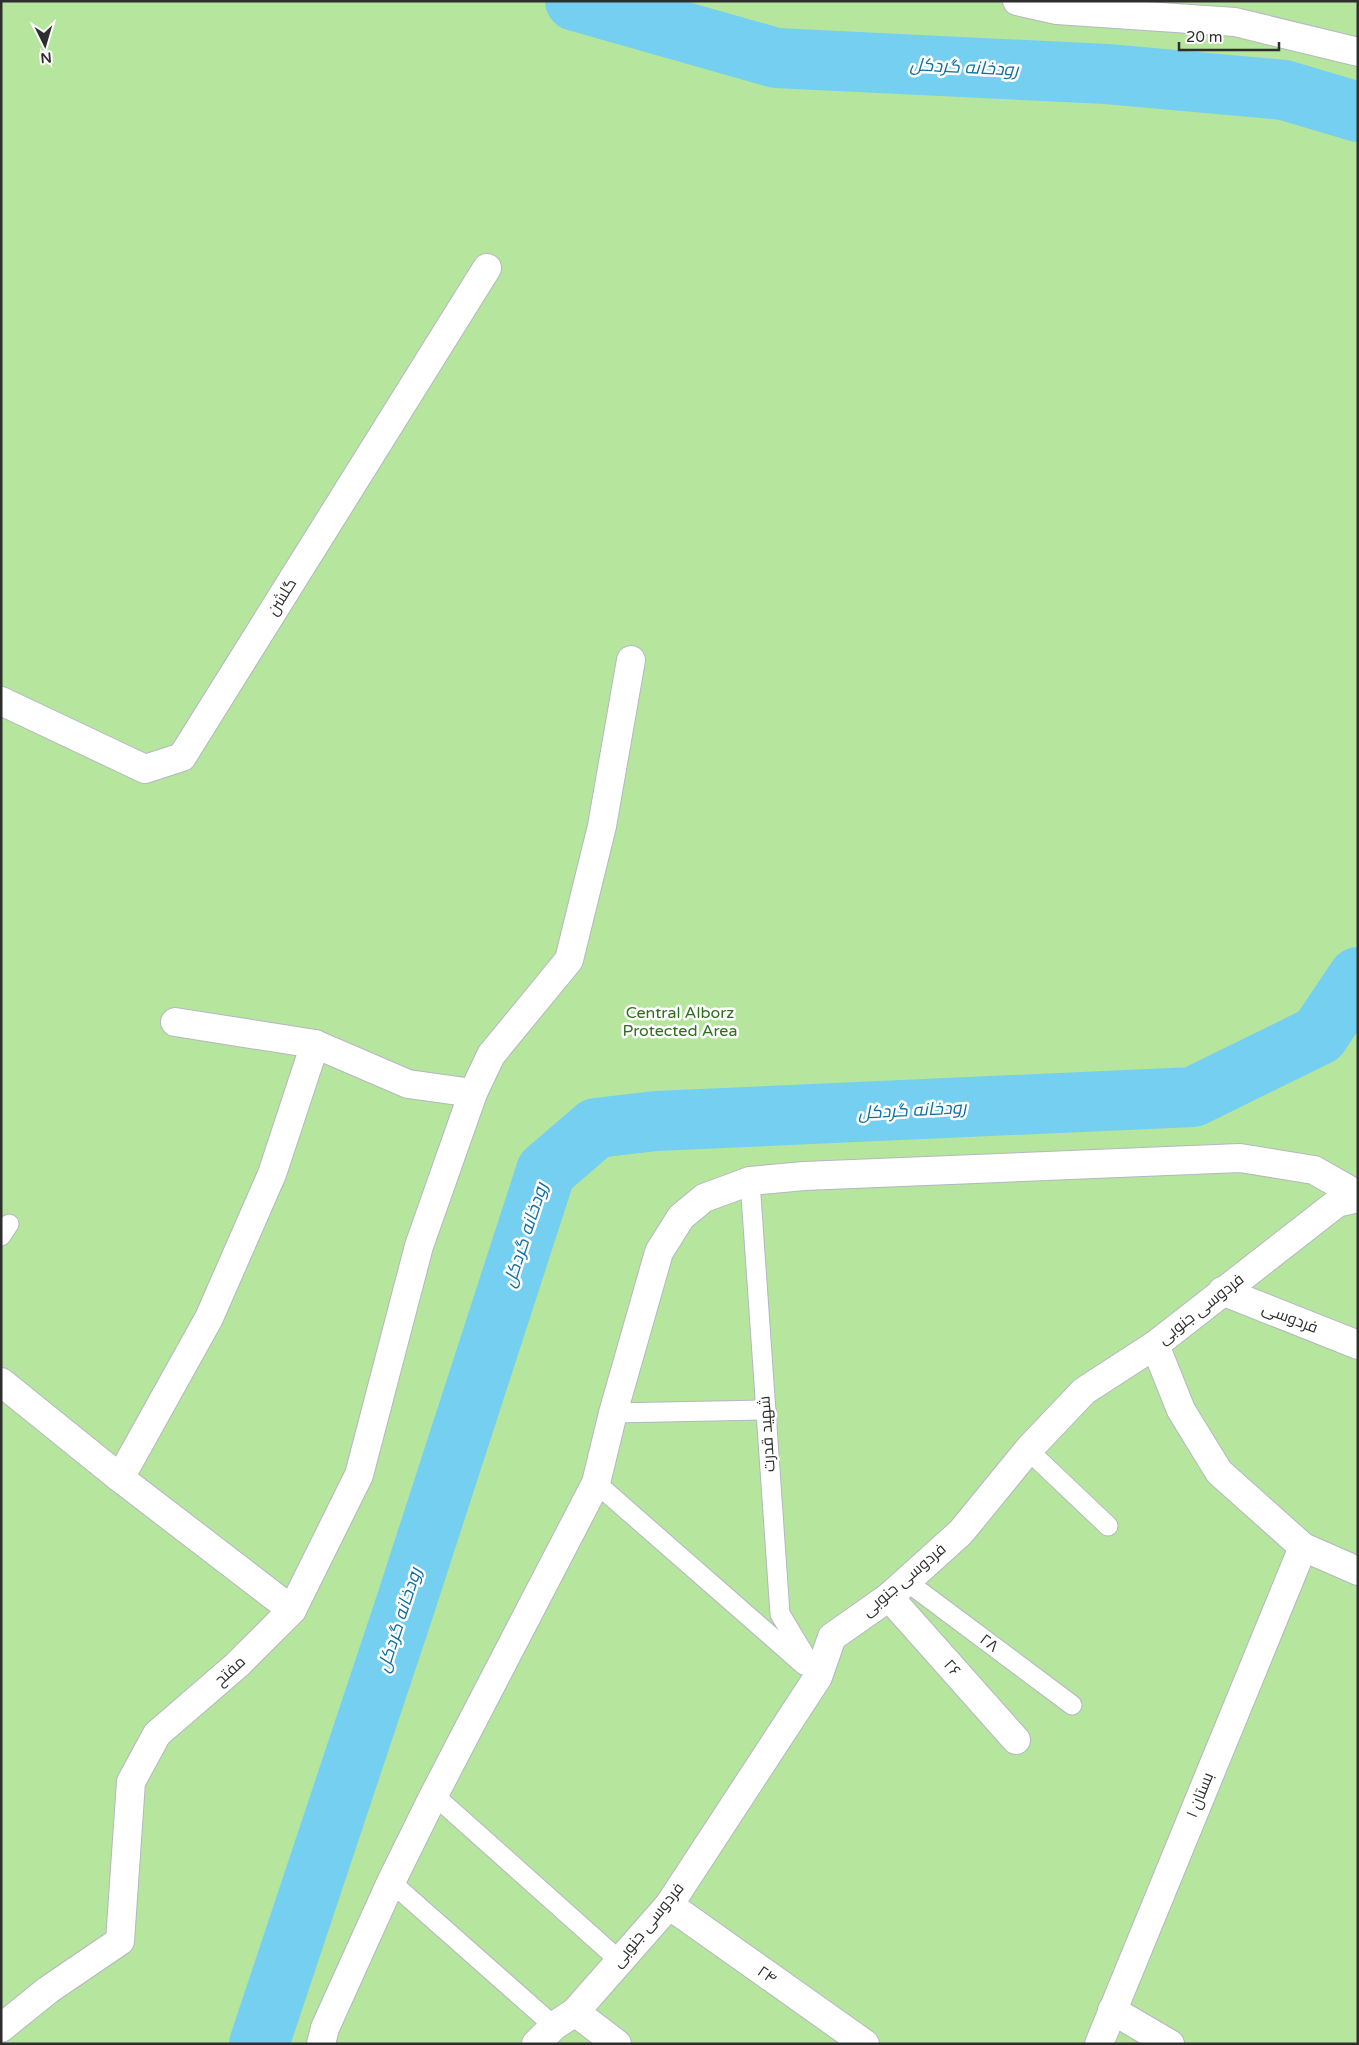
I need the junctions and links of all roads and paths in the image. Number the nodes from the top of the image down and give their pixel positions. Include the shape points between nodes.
1 (1017, 1) edge
2 (1358, 52) edge
3 (486, 268) dead end
4 (631, 660) dead end
5 (1, 701) edge
6 (176, 1022) dead end
7 (316, 1044) junction
8 (473, 1093) junction
9 (750, 1181) junction
10 (1358, 1197) edge
11 (1222, 1292) junction
12 (1358, 1344) edge
13 (1155, 1345) junction
14 (1, 1382) edge
15 (766, 1410) junction
16 (613, 1414) junction
17 (1028, 1450) junction
18 (120, 1478) junction
19 (596, 1483) junction
20 (1108, 1526) dead end
21 (1303, 1547) junction
22 (1358, 1571) edge
23 (898, 1589) junction
24 (292, 1610) junction
25 (818, 1677) junction
26 (1072, 1705) dead end
27 (1016, 1740) dead end
28 (434, 1795) junction
29 (391, 1882) junction
30 (669, 1905) junction
31 (620, 1961) junction
32 (1112, 2010) junction
33 (555, 2027) edge
34 (1, 2028) edge
35 (321, 2044) edge
36 (617, 2044) edge
37 (865, 2044) edge
38 (1099, 2044) edge
39 (1170, 2044) edge

1 - 2 street via 1057,10 1235,22
3 - 5 street, گلشن via 182,757 145,770
4 - 8 street, مفتح via 602,826 570,960 491,1055
6 - 7 street
7 - 8 street via 408,1084
7 - 18 street via 272,1174 209,1318
8 - 24 street, مفتح via 419,1246 360,1475
9 - 10 street via 1240,1158 1314,1170
9 - 15 lane, شهید قدرت
9 - 16 street via 704,1198 681,1217 659,1252
10 - 11 street, فردوسی جنوبی via 1337,1203
11 - 12 street, فردوسی
11 - 13 street, فردوسی جنوبی
13 - 17 street, فردوسی جنوبی via 1084,1391
13 - 21 street via 1181,1410 1219,1472
14 - 18 street
15 - 16 lane
15 - 25 lane, شهید قدرت via 780,1614
16 - 19 street
17 - 20 lane
17 - 23 street, فردوسی جنوبی via 961,1532
18 - 24 street
19 - 25 lane
19 - 28 street
21 - 22 street
21 - 32 street, بستان ۱
23 - 25 street, فردوسی جنوبی via 832,1636
23 - 26 lane, ۲۸
23 - 27 street, ۲۶
24 - 34 street, مفتح via 237,1665 157,1734 131,1782 120,1941 48,1990
25 - 30 street, فردوسی جنوبی
28 - 29 street
28 - 31 lane
29 - 33 lane
29 - 35 street via 325,2028
30 - 31 street, فردوسی جنوبی
30 - 37 street, ۲۴
31 - 33 street, فردوسی جنوبی
32 - 38 street, بستان ۱
32 - 39 street
33 - 36 street

